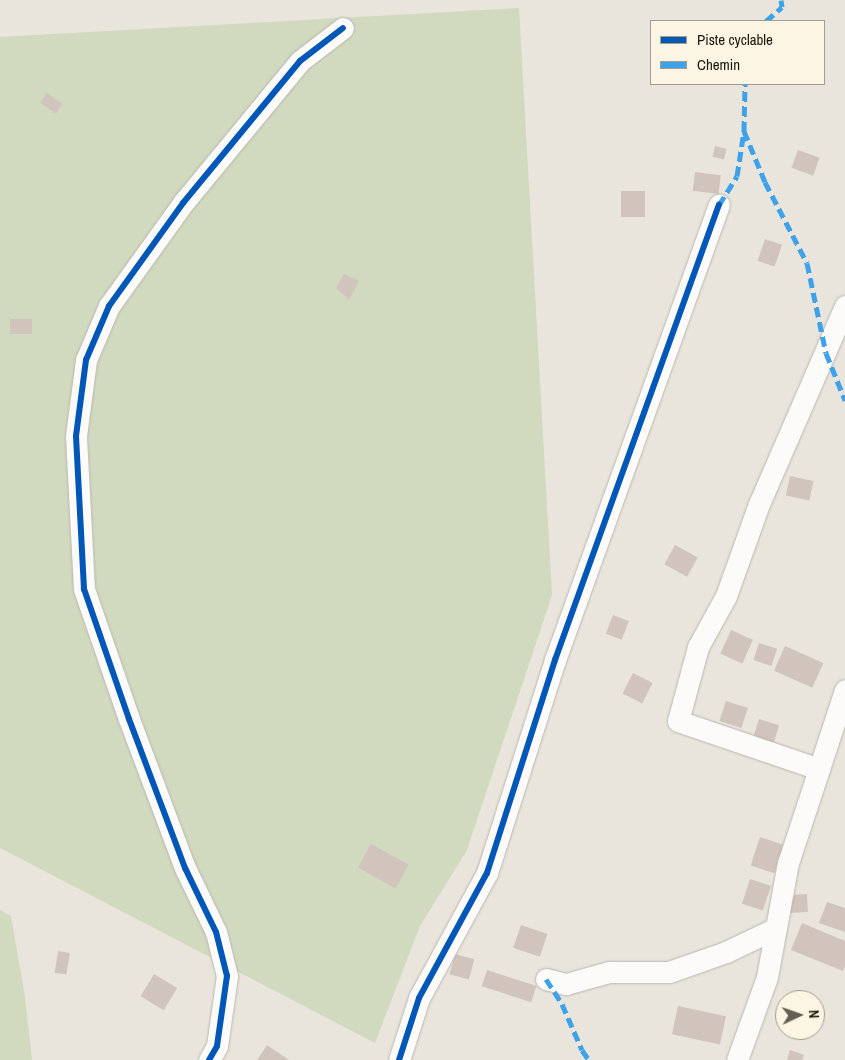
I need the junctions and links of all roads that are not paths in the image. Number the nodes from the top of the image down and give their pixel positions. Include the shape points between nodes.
1 (344, 28) dead end
2 (719, 205) dead end
3 (845, 306) edge
4 (845, 690) edge
5 (819, 769) junction
6 (776, 928) junction
7 (546, 979) dead end
8 (209, 1060) edge
9 (399, 1060) edge
10 (737, 1060) edge

1 - 8 street via 300,61 183,202 109,306 86,360 76,436 84,589 185,868 216,932 226,976 218,1046
2 - 9 street via 554,660 487,873 419,998
3 - 5 street via 759,504 726,596 698,647 678,721
4 - 5 street
5 - 6 street via 788,863
6 - 7 street via 726,952 669,972 609,972 566,984
6 - 10 street via 766,977

